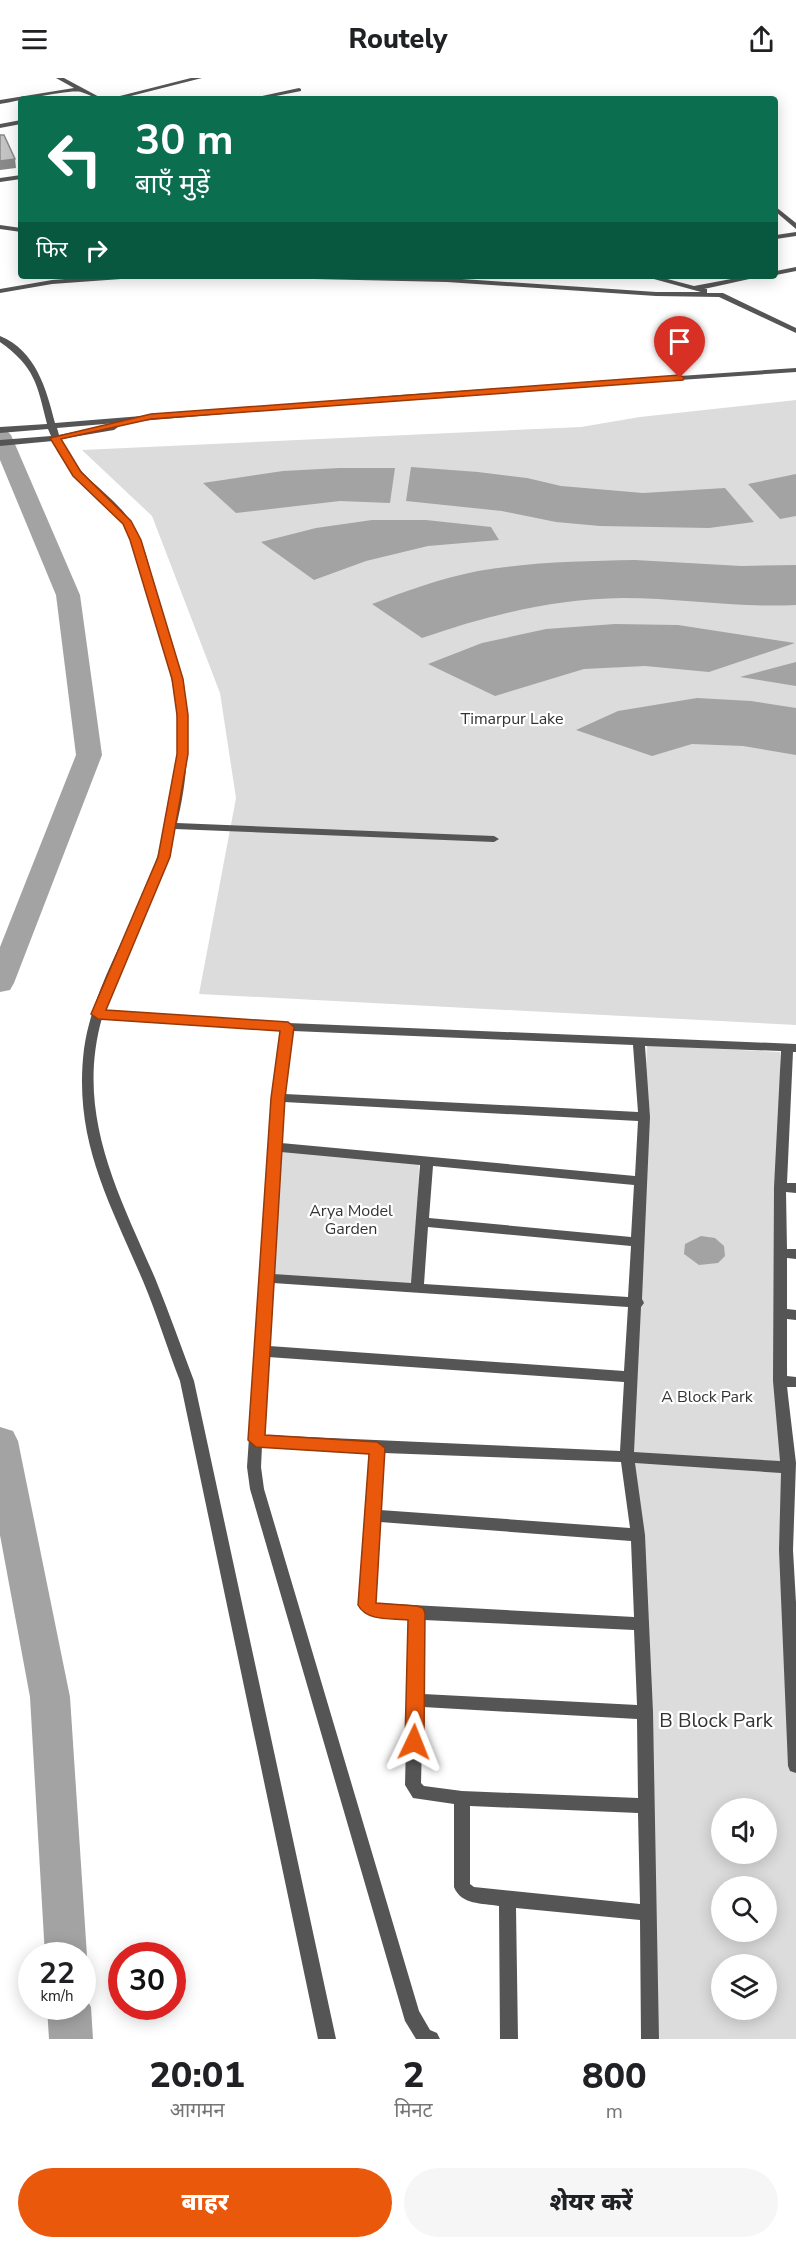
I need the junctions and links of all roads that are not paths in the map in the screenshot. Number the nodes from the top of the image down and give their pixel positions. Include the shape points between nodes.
1 (58, 78) edge
2 (168, 78) edge
3 (199, 78) edge
4 (176, 83) junction
5 (80, 89) junction
6 (299, 90) dead end
7 (37, 96) edge
8 (94, 96) edge
9 (123, 96) edge
10 (267, 96) edge
11 (18, 99) edge
12 (0, 102) edge
13 (18, 123) edge
14 (0, 126) edge
15 (18, 177) edge
16 (0, 180) edge
17 (778, 211) edge
18 (0, 227) edge
19 (796, 227) edge
20 (18, 230) edge
21 (796, 234) edge
22 (778, 237) edge
23 (796, 269) edge
24 (778, 273) edge
25 (51, 279) edge
26 (403, 279) edge
27 (659, 279) edge
28 (743, 279) edge
29 (694, 288) junction
30 (0, 291) edge
31 (720, 295) junction
32 (796, 331) edge
33 (0, 338) edge
34 (796, 370) edge
35 (151, 417) junction
36 (0, 429) edge
37 (53, 431) junction
38 (0, 443) edge
39 (171, 826) junction
40 (494, 839) dead end
41 (98, 1014) junction
42 (288, 1027) junction
43 (639, 1041) junction
44 (792, 1048) edge
45 (278, 1098) junction
46 (644, 1117) junction
47 (782, 1124) junction
48 (796, 1125) edge
49 (275, 1147) junction
50 (427, 1161) junction
51 (642, 1181) junction
52 (780, 1187) junction
53 (796, 1188) edge
54 (424, 1222) junction
55 (639, 1242) junction
56 (781, 1253) junction
57 (796, 1254) edge
58 (266, 1278) junction
59 (417, 1288) junction
60 (637, 1303) junction
61 (789, 1314) edge
62 (262, 1352) junction
63 (630, 1377) junction
64 (780, 1381) junction
65 (796, 1382) edge
66 (256, 1440) junction
67 (377, 1448) junction
68 (627, 1455) junction
69 (792, 1468) edge
70 (374, 1516) junction
71 (638, 1535) junction
72 (791, 1550) edge
73 (417, 1613) junction
74 (641, 1624) junction
75 (793, 1641) edge
76 (416, 1700) junction
77 (645, 1712) junction
78 (795, 1725) edge
79 (796, 1766) edge
80 (462, 1798) junction
81 (645, 1806) junction
82 (507, 1899) junction
83 (646, 1913) junction
84 (327, 2039) edge
85 (431, 2039) edge
86 (509, 2039) edge
87 (650, 2039) edge

1 - 5 street
2 - 4 street
3 - 4 street
4 - 9 street
5 - 7 street
5 - 8 street
6 - 10 street
11 - 12 street
13 - 14 street
15 - 16 street
17 - 19 street
18 - 20 street
21 - 22 street
23 - 24 street
25 - 30 street
26 - 31 street
27 - 29 street
28 - 29 street
29 - 31 street
31 - 32 street
33 - 37 street via 29,361 39,377
34 - 35 street
35 - 37 street
35 - 37 street via 119,426
36 - 37 street
37 - 38 street via 39,439
37 - 39 street via 77,474 127,523 159,613 177,679 182,715 183,754
39 - 40 street
39 - 41 street via 164,857
41 - 42 street
41 - 84 street via 89,1061 93,1132 102,1171 154,1292 187,1382
42 - 43 street
42 - 45 street
43 - 44 street
43 - 46 street
44 - 47 street
45 - 46 street
45 - 49 street
46 - 51 street
47 - 48 street
47 - 52 street
49 - 50 street
49 - 58 street
50 - 51 street
50 - 54 street
51 - 55 street
52 - 53 street
52 - 56 street
54 - 55 street
54 - 59 street
55 - 60 street
56 - 57 street
56 - 61 street
58 - 59 street
58 - 62 street
59 - 60 street
60 - 63 street
61 - 64 street
62 - 63 street
62 - 66 street
63 - 68 street
64 - 65 street
64 - 69 street
66 - 67 street
66 - 85 street via 256,1478 267,1528 411,2015 424,2036
67 - 68 street
67 - 70 street
68 - 69 street
68 - 71 street
69 - 72 street
70 - 71 street
70 - 73 street via 368,1607
71 - 74 street
72 - 75 street
73 - 74 street
73 - 76 street
74 - 77 street
75 - 78 street
76 - 77 street
76 - 80 street via 414,1788 419,1793
77 - 81 street
78 - 79 street
80 - 81 street
80 - 82 street via 462,1887 470,1894
81 - 83 street
82 - 83 street
82 - 86 street
83 - 87 street

